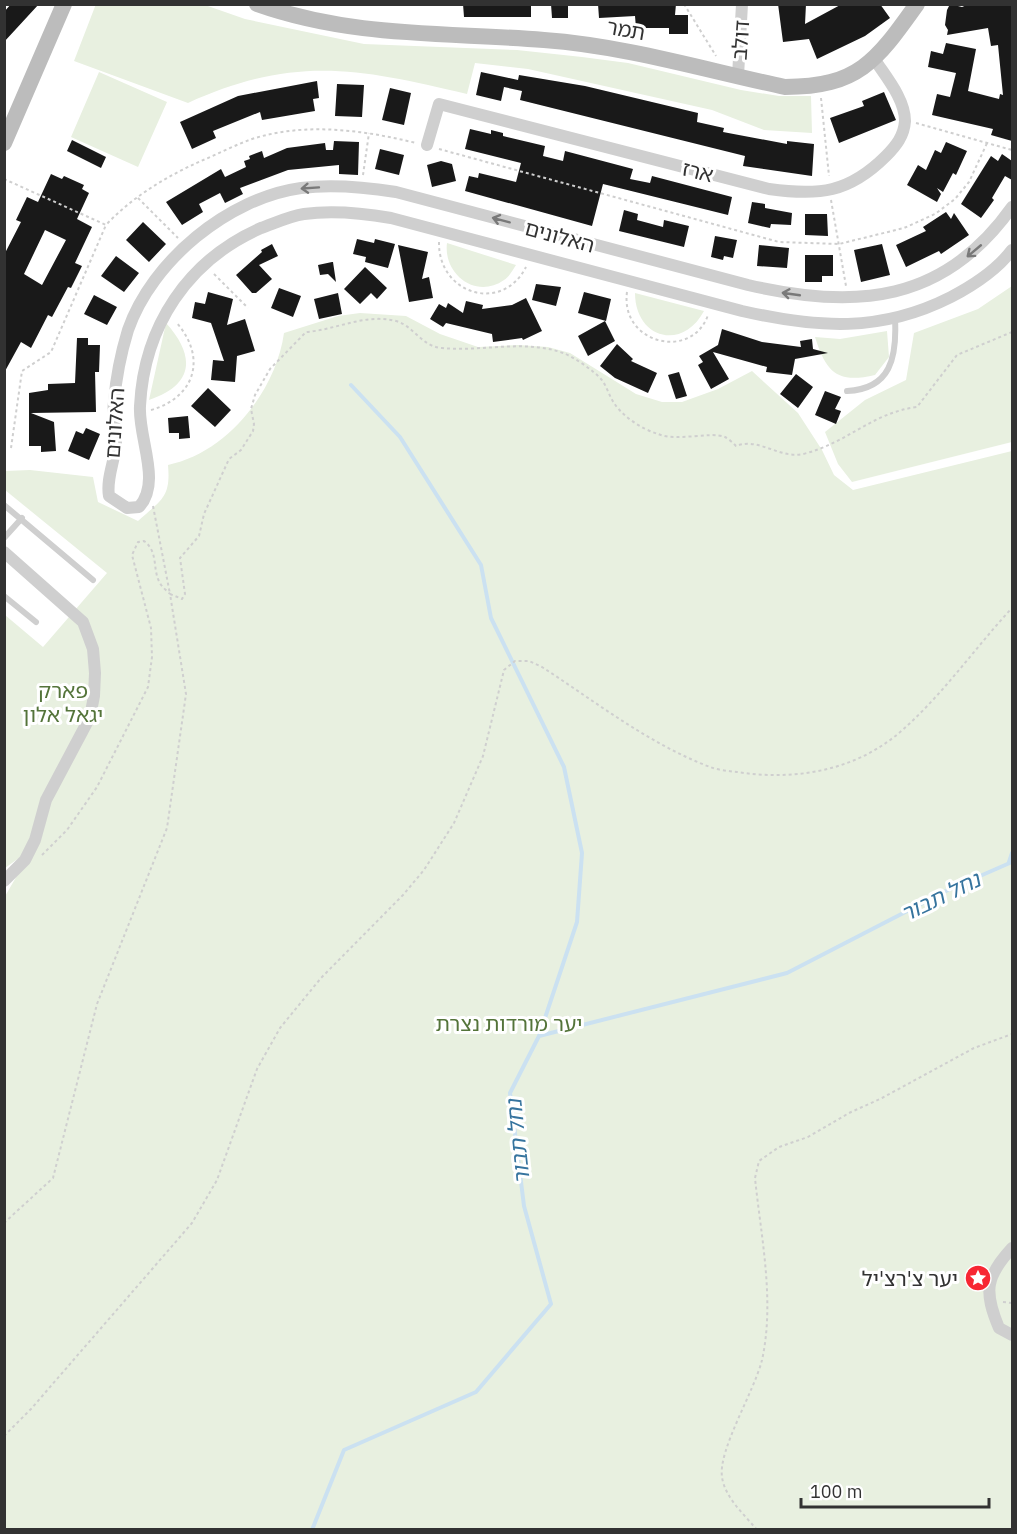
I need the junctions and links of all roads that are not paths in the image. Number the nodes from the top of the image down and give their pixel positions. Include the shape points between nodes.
1 (64, 4) edge
2 (257, 4) edge
3 (742, 4) edge
4 (917, 4) edge
5 (875, 60) junction
6 (732, 75) junction
7 (4, 143) edge
8 (427, 145) road end
9 (1012, 207) edge
10 (1012, 250) edge
11 (895, 319) junction
12 (846, 391) dead end
13 (4, 505) edge
14 (22, 518) junction
15 (4, 538) edge
16 (4, 552) edge
17 (93, 580) dead end
18 (4, 596) edge
19 (36, 622) dead end
20 (4, 881) edge
21 (1012, 1248) edge
22 (1012, 1335) edge

1 - 7 street
2 - 6 street, תמר via 354,29 566,42 630,51
3 - 6 street, דולב
4 - 5 street, תמר
5 - 6 street, תמר via 858,72 804,87 785,87
5 - 8 street, ארז via 901,103 903,134 872,170 830,191 803,194 769,189 439,104
9 -> 11 street, האלונים via 990,237 954,266 908,289 849,299 778,292 396,192 361,186 299,188 238,210 212,225 165,265 148,288 123,349 114,402 115,455 107,485 109,496 127,508 139,507 150,487 140,413 148,356 164,313 185,283 226,246 278,221 303,214 359,212 774,318 849,326
10 - 11 street, האלונים via 968,289
11 - 12 lane via 896,342 888,370 864,390
13 - 14 lane
14 - 15 lane
14 - 17 lane
16 - 20 street via 83,622 93,649 95,673 90,717 46,800 25,860
18 - 19 lane
21 - 22 street via 989,1282 988,1302 999,1328

